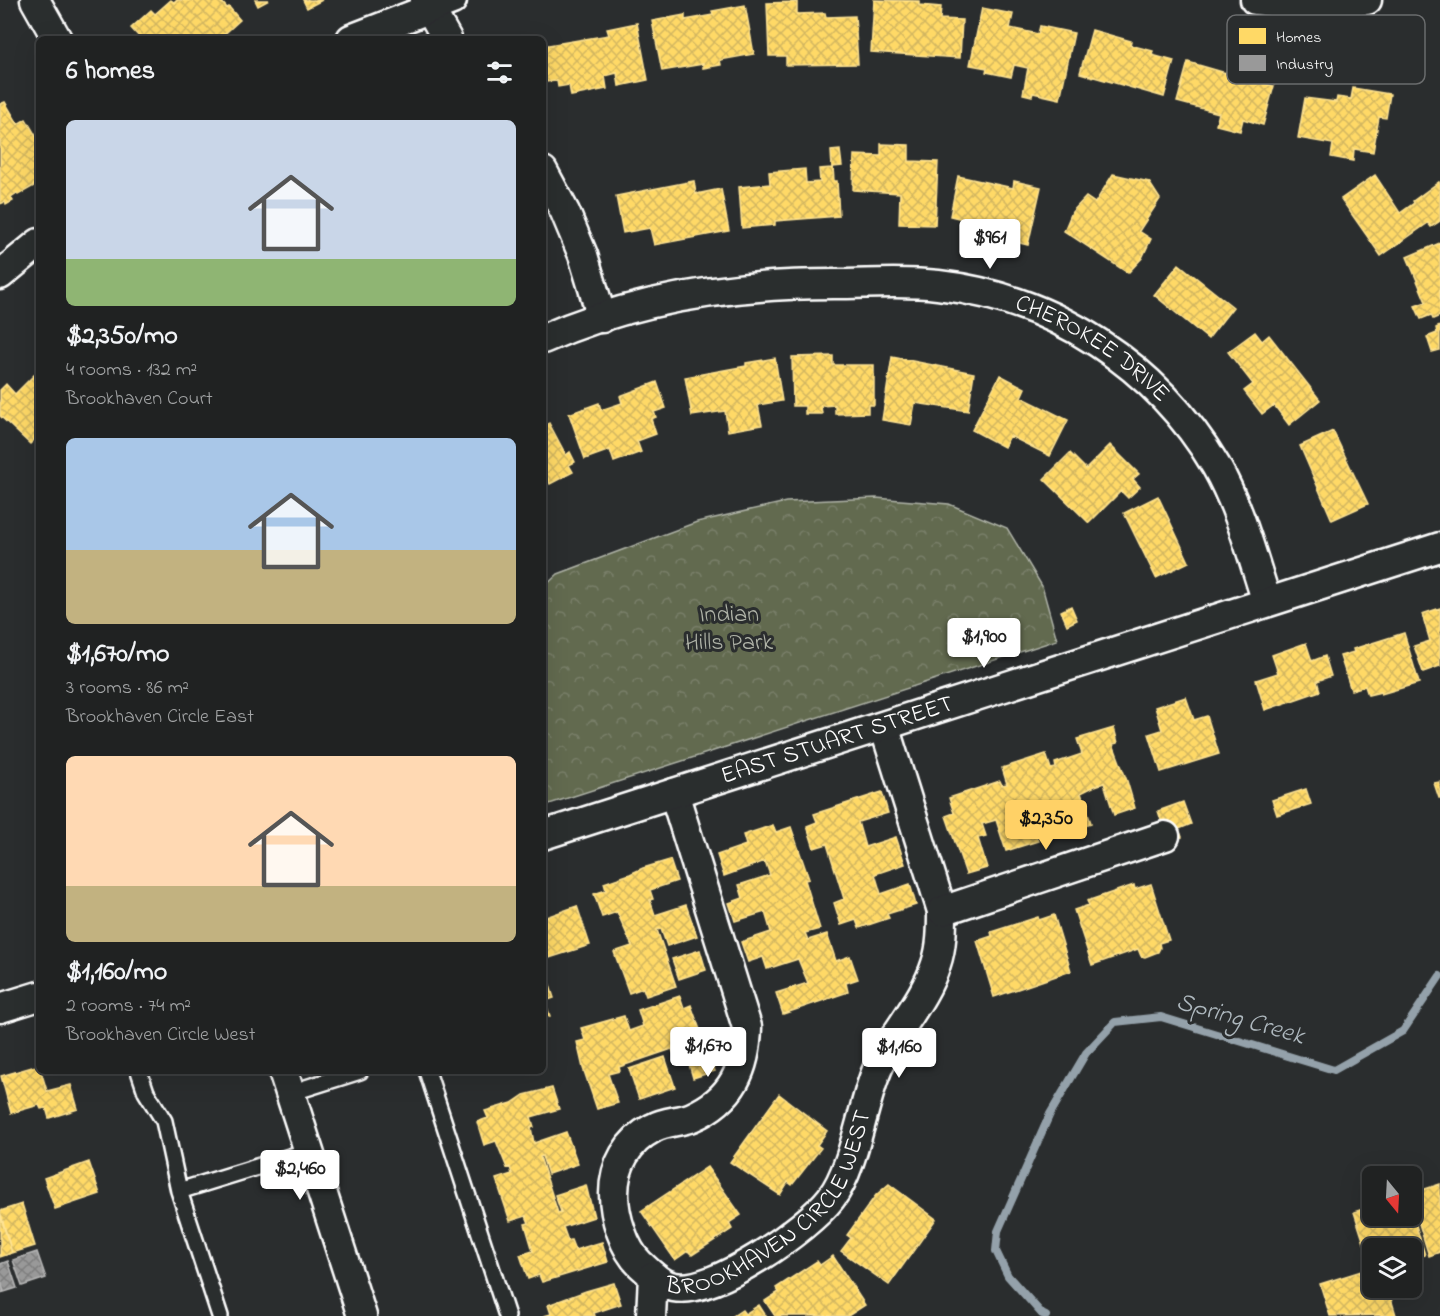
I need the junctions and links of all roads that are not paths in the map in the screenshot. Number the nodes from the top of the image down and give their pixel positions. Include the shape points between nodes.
1 (35, 0) edge
2 (1255, 0) edge
3 (1367, 0) edge
4 (435, 3) edge
5 (55, 36) edge
6 (358, 36) edge
7 (446, 36) edge
8 (546, 177) edge
9 (36, 245) edge
10 (0, 275) edge
11 (602, 318) junction
12 (546, 338) edge
13 (1440, 547) edge
14 (1267, 602) junction
15 (884, 726) junction
16 (674, 792) junction
17 (546, 834) edge
18 (1165, 837) dead end
19 (942, 910) junction
20 (36, 997) edge
21 (0, 1008) edge
22 (140, 1074) edge
23 (340, 1074) edge
24 (428, 1074) edge
25 (287, 1082) edge
26 (309, 1151) junction
27 (179, 1191) junction
28 (652, 1276) junction
29 (220, 1316) edge
30 (362, 1316) edge
31 (507, 1316) edge
32 (651, 1316) edge

1 - 5 street
2 - 3 street via 1311,6
4 - 6 street
4 - 7 street
8 - 11 street via 583,255
9 - 10 street
11 - 12 street, CHEROKEE DRIVE
11 - 14 street, CHEROKEE DRIVE via 722,291 787,284 893,283 974,290 1017,302 1064,322 1122,359 1160,392 1189,426 1216,468 1238,514
13 - 14 street, EAST STUART STREET
14 - 15 street, EAST STUART STREET
15 - 16 street, EAST STUART STREET
15 - 19 street, BROOKHAVEN CIRCLE WEST
16 - 17 street, EAST STUART STREET
16 - 28 street via 745,1015 746,1051 739,1074 712,1106 691,1118 655,1127 635,1140 621,1158 614,1195 623,1239
18 - 19 street
19 - 28 street, BROOKHAVEN CIRCLE WEST via 937,963 928,986 875,1074 843,1177 832,1196 795,1232 716,1280 695,1287 676,1287
20 - 21 street
22 - 27 lane via 164,1121
23 - 25 lane
24 - 31 lane
25 - 26 street
26 - 27 lane
26 - 30 street
27 - 29 lane
28 - 32 street

